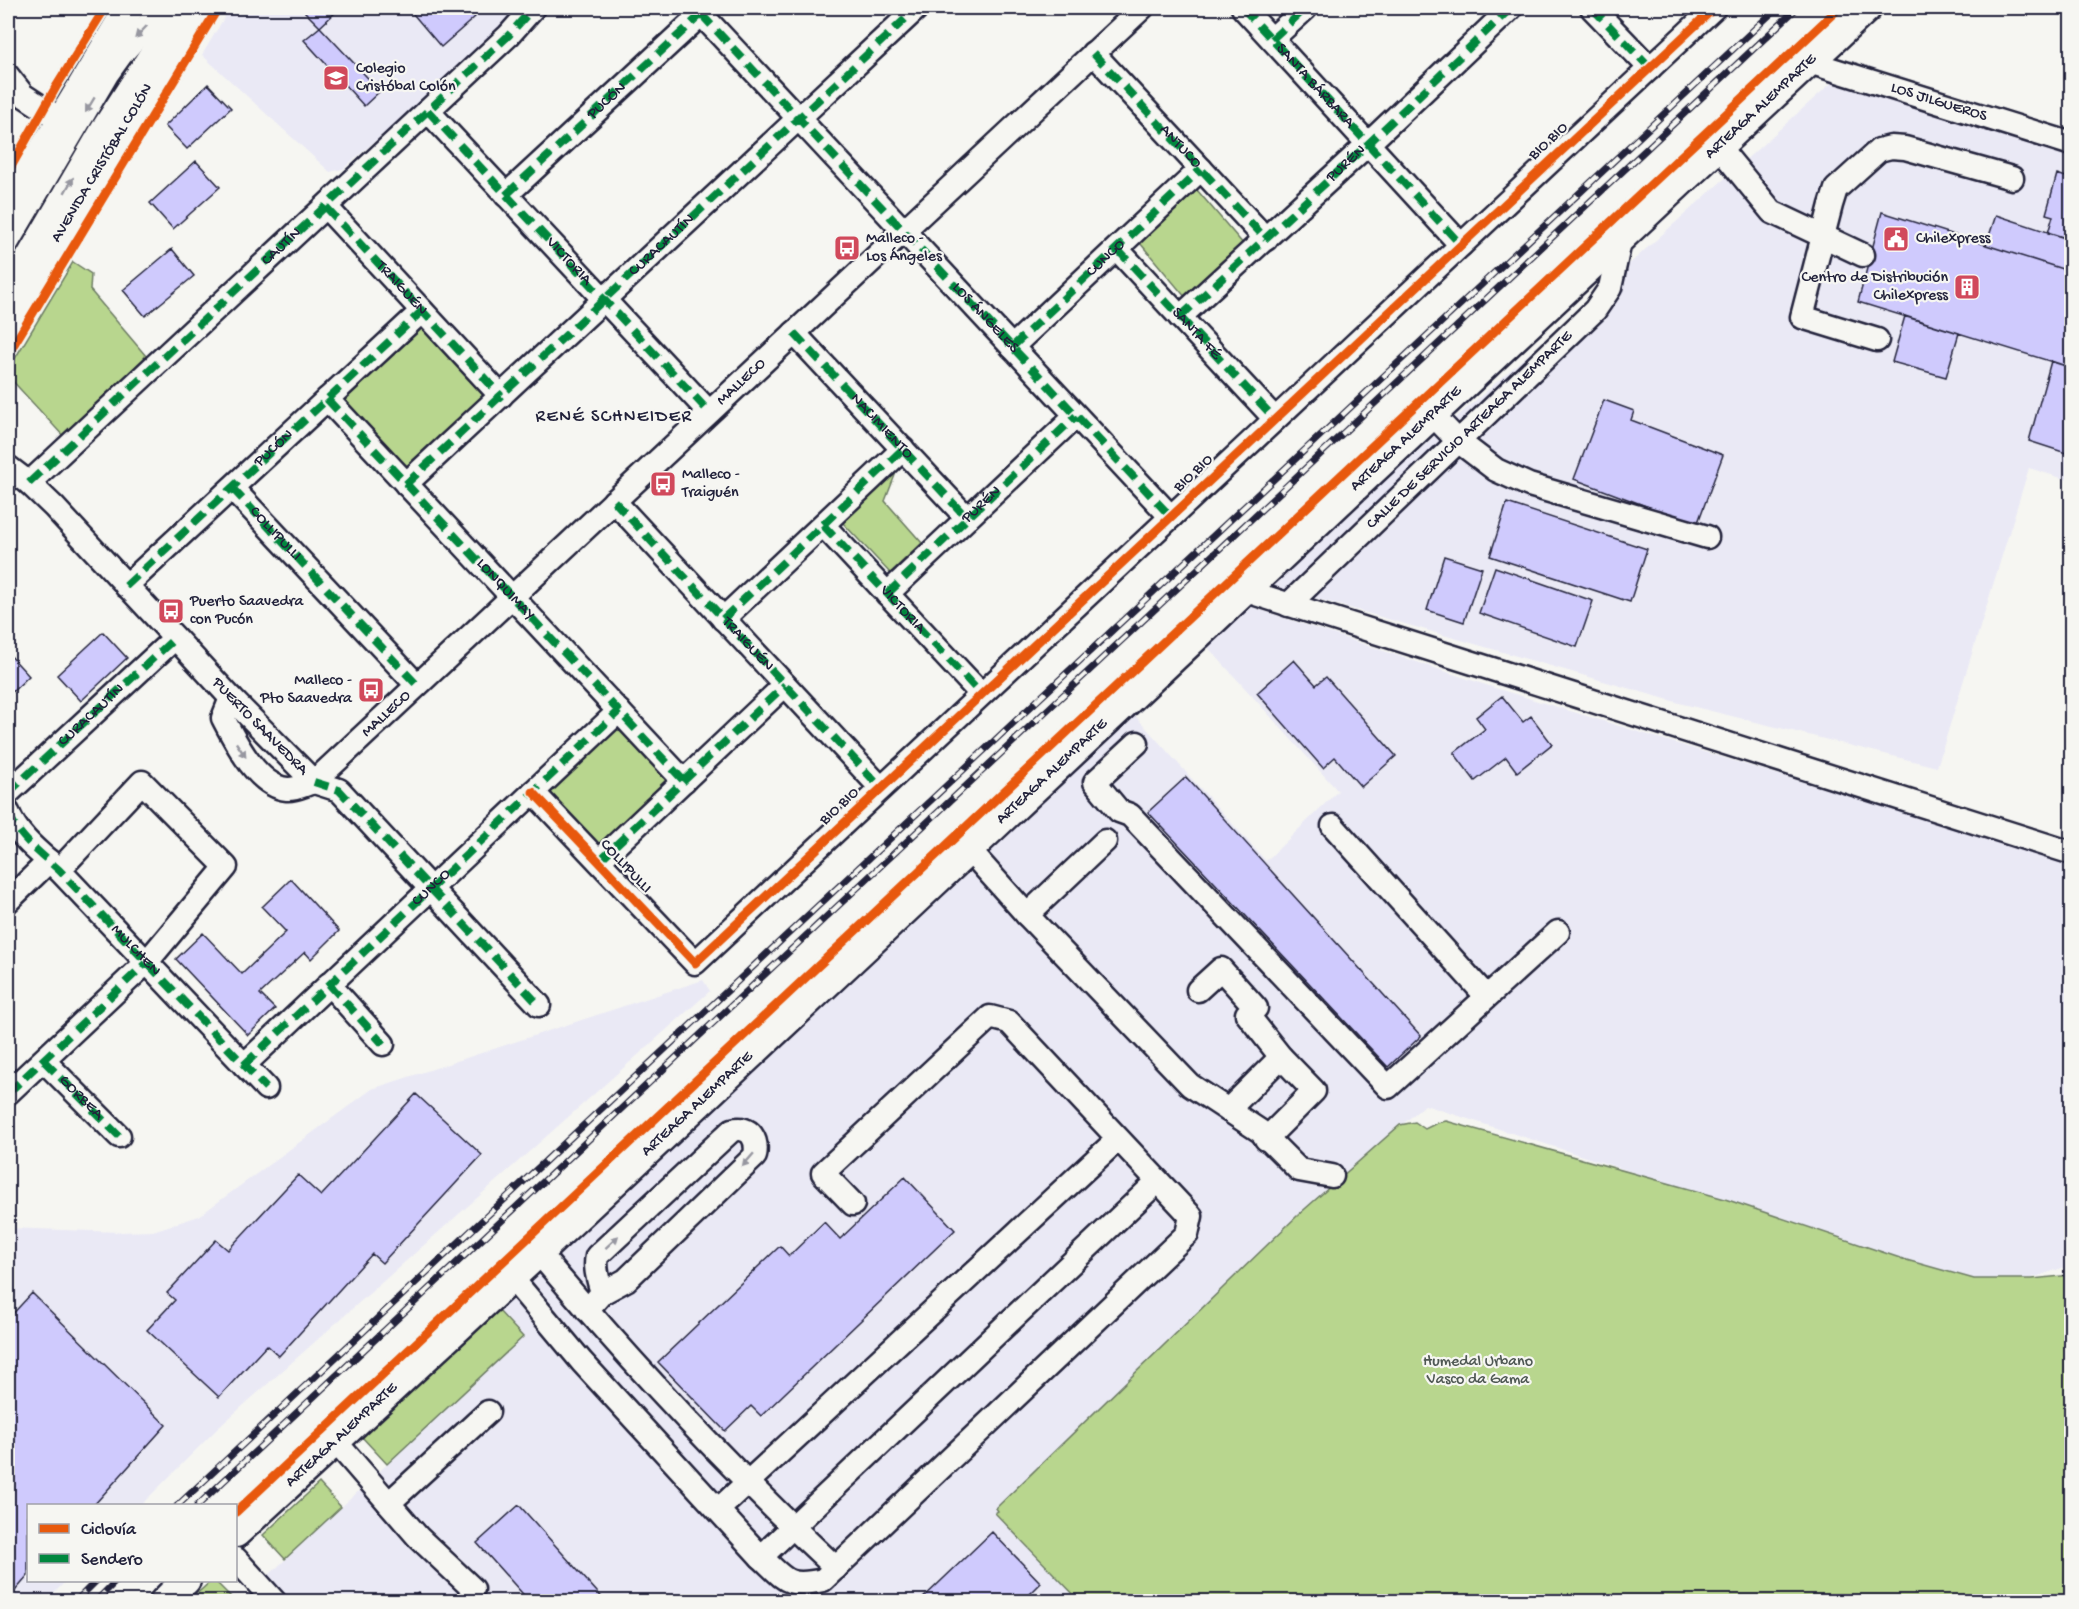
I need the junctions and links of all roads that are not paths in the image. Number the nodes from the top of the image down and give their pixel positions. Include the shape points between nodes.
1 (129, 8) edge
2 (162, 8) edge
3 (180, 8) edge
4 (196, 8) edge
5 (533, 8) edge
6 (917, 8) edge
7 (1142, 8) edge
8 (1243, 8) edge
9 (1306, 8) edge
10 (1511, 8) edge
11 (1592, 8) edge
12 (1714, 8) edge
13 (1867, 8) edge
14 (705, 11) edge
15 (1272, 39) junction
16 (1093, 53) junction
17 (1809, 62) junction
18 (1650, 68) junction
19 (8, 76) edge
20 (428, 111) junction
21 (798, 118) junction
22 (61, 120) junction
23 (1368, 144) junction
24 (2072, 144) edge
25 (1718, 146) junction
26 (1201, 169) junction
27 (2012, 178) dead end
28 (506, 195) junction
29 (326, 207) junction
30 (8, 209) edge
31 (903, 231) junction
32 (1824, 236) junction
33 (1621, 237) junction
34 (1266, 239) junction
35 (8, 242) edge
36 (1461, 245) junction
37 (1116, 249) junction
38 (1863, 255) dead end
39 (8, 290) edge
40 (604, 300) junction
41 (422, 310) junction
42 (1180, 317) junction
43 (8, 320) edge
44 (794, 333) junction
45 (1877, 340) dead end
46 (1012, 347) junction
47 (501, 396) junction
48 (327, 399) junction
49 (709, 412) junction
50 (1432, 414) junction
51 (1076, 416) junction
52 (1275, 419) junction
53 (1458, 441) junction
54 (903, 449) junction
55 (8, 467) edge
56 (29, 483) junction
57 (406, 483) junction
58 (232, 488) junction
59 (614, 501) junction
60 (1171, 517) junction
61 (967, 518) junction
62 (823, 525) junction
63 (1707, 537) dead end
64 (126, 586) junction
65 (1243, 590) junction
66 (887, 594) junction
67 (512, 597) junction
68 (1288, 605) junction
69 (723, 619) junction
70 (175, 638) junction
71 (417, 685) junction
72 (785, 686) junction
73 (981, 694) junction
74 (231, 698) junction
75 (619, 711) junction
76 (1090, 735) junction
77 (1137, 743) dead end
78 (1115, 763) junction
79 (684, 781) junction
80 (314, 782) junction
81 (881, 788) junction
82 (533, 792) junction
83 (8, 793) edge
84 (8, 812) edge
85 (1332, 826) dead end
86 (1105, 841) dead end
87 (969, 850) junction
88 (2072, 853) edge
89 (599, 861) junction
90 (54, 866) junction
91 (430, 888) junction
92 (8, 901) edge
93 (1027, 915) junction
94 (1558, 932) dead end
95 (146, 963) junction
96 (695, 963) joint
97 (329, 984) junction
98 (1198, 990) dead end
99 (1486, 996) junction
100 (539, 1005) dead end
101 (383, 1044) dead end
102 (1281, 1057) junction
103 (44, 1061) junction
104 (244, 1065) junction
105 (266, 1088) dead end
106 (8, 1094) edge
107 (1228, 1110) junction
108 (119, 1136) dead end
109 (1266, 1138) junction
110 (1118, 1139) junction
111 (1332, 1176) dead end
112 (1158, 1181) junction
113 (854, 1204) dead end
114 (538, 1252) junction
115 (512, 1277) junction
116 (602, 1293) junction
117 (587, 1310) junction
118 (628, 1358) junction
119 (603, 1384) junction
120 (488, 1412) dead end
121 (335, 1442) junction
122 (747, 1482) junction
123 (389, 1503) junction
124 (718, 1509) junction
125 (792, 1526) junction
126 (237, 1532) edge
127 (761, 1557) junction
128 (237, 1560) edge
129 (836, 1568) junction
130 (185, 1582) edge
131 (473, 1589) dead end
132 (164, 1602) edge
133 (275, 1602) edge

1 - 22 main road
2 -> 35 street via 108,73
39 -> 3 street via 102,129
4 - 43 main road, AVENIDA CRISTÓBAL COLÓN
5 - 20 street, CAUTÍN
6 - 21 street, CURACAUTÍN
7 - 16 street, MALLECO
8 - 15 street, SANTA BÁRBARA
9 - 15 street
10 - 23 street, PURÉN
11 - 18 street
12 - 18 street, BIO BIO
13 - 17 main road, ARTEAGA ALEMPARTE
14 - 21 street, LOS ÁNGELES
14 - 28 street, PUCÓN
15 - 23 street, SANTA BÁRBARA
16 - 26 street, ANTUCO
16 - 31 street, MALLECO
17 - 24 street, LOS JILGUEROS
17 - 25 main road, ARTEAGA ALEMPARTE
18 - 36 street, BIO BIO
19 - 22 street via 23,95
20 - 28 street, VICTORIA
20 - 29 street, CAUTÍN
21 - 31 street, LOS ÁNGELES
21 - 40 street, CURACAUTÍN
22 - 30 main road
23 - 34 street, PURÉN
23 - 36 street, SANTA BÁRBARA
25 - 32 street via 1772,212
25 - 33 main road, ARTEAGA ALEMPARTE
26 - 34 street, ANTUCO
26 - 37 street, CUNCO
27 - 32 street via 1905,148 1879,150 1836,189
28 - 40 street, VICTORIA
29 - 41 street, TRAIGUÉN
29 - 56 street, CAUTÍN
31 - 44 street, MALLECO
31 - 46 street, LOS ÁNGELES
32 - 38 street
32 - 45 street via 1802,317
33 - 50 main road, ARTEAGA ALEMPARTE
33 - 53 street, CALLE DE SERVICIO ARTEAGA ALEMPARTE via 1610,288 1595,310
34 - 42 street, PURÉN
36 - 52 street, BIO BIO
37 - 42 street, SANTA FÉ
37 - 46 street, CUNCO
40 - 47 street, CURACAUTÍN
40 - 49 street, VICTORIA
41 - 47 street, TRAIGUÉN
41 - 48 street, PUCÓN
42 - 52 street, SANTA FÉ
44 - 49 street, MALLECO
44 - 54 street, NACIMIENTO
46 - 51 street, LOS ÁNGELES
47 - 57 street, CURACAUTÍN
48 - 57 street, LONQUIMAY
48 - 58 street, PUCÓN
49 - 59 street, MALLECO
50 - 53 street
50 - 65 main road, ARTEAGA ALEMPARTE
51 - 60 street, LOS ÁNGELES
51 - 61 street, PURÉN
52 - 60 street, BIO BIO
53 - 63 street via 1496,470 1529,485
53 - 68 street, CALLE DE SERVICIO ARTEAGA ALEMPARTE
54 - 61 street, NACIMIENTO
54 - 62 street
55 - 56 street, PUERTO SAAVEDRA
56 - 64 street, PUERTO SAAVEDRA
57 - 67 street, LONQUIMAY
58 - 64 street, PUCÓN
58 - 71 street, COLLIPULLI
59 - 67 street, MALLECO
59 - 69 street, TRAIGUÉN
60 - 73 street, BIO BIO
61 - 66 street, PURÉN
62 - 66 street, VICTORIA
62 - 69 street
64 - 70 street, PUERTO SAAVEDRA
65 - 68 street
65 - 76 main road, ARTEAGA ALEMPARTE
66 - 73 street, VICTORIA
67 - 71 street, MALLECO
67 - 75 street, LONQUIMAY
68 - 88 street
69 - 72 street, TRAIGUÉN
70 - 74 street, PUERTO SAAVEDRA
70 - 83 street, CURACAUTÍN
71 - 80 street, MALLECO
72 - 79 street
72 - 81 street, TRAIGUÉN
73 - 81 street, BIO BIO
74 - 80 street, PUERTO SAAVEDRA
74 -> 80 street via 223,718 238,746 272,786 289,790
75 - 79 street, LONQUIMAY
75 - 82 street, CUNCO
76 - 78 street
76 - 87 main road, ARTEAGA ALEMPARTE
77 - 78 street
78 - 99 street via 1095,782 1119,811 1138,823 1388,1087
79 - 89 street
80 - 91 street, PUERTO SAAVEDRA via 339,790
81 - 96 street, BIO BIO
82 - 89 street, COLLIPULLI
82 - 91 street, CUNCO
84 - 90 street, MULCHEN via 14,826
85 - 99 street
86 - 93 street
87 - 93 street
87 - 114 main road, ARTEAGA ALEMPARTE
89 - 96 street, COLLIPULLI
90 - 92 street
90 - 95 street, MULCHEN
90 - 95 street via 142,782 226,867
91 - 97 street, CUNCO
91 - 100 street, PUERTO SAAVEDRA
93 - 107 street via 1190,1085
94 - 99 street
95 - 103 street
95 - 104 street, MULCHEN
97 - 101 street
97 - 104 street, CUNCO
98 - 102 street via 1221,969 1256,1008 1247,1014
102 - 107 street
102 - 109 street via 1314,1091
103 - 106 street
103 - 108 street, GORBEA
104 - 105 street, MULCHEN
107 - 109 street
109 - 111 street via 1299,1170
110 - 112 street
110 - 113 street via 1009,1022 990,1017 824,1173
110 - 122 street
112 - 125 street
112 - 129 street via 1191,1216 1187,1234
114 - 115 main road, ARTEAGA ALEMPARTE
114 - 117 street
115 - 119 street
115 - 121 main road, ARTEAGA ALEMPARTE
116 -> 116 street via 596,1272 597,1257 732,1130 748,1131 756,1146 754,1156 626,1280
116 - 117 street
117 - 118 street
118 - 119 street
118 - 122 street
119 - 124 street
120 - 123 street
121 - 123 street
121 - 126 main road, ARTEAGA ALEMPARTE
122 - 124 street
122 - 125 street
123 - 131 street via 418,1537
124 - 127 street
125 - 127 street
125 - 129 street
127 - 129 street via 788,1582 823,1580
128 - 133 street
130 - 132 main road

